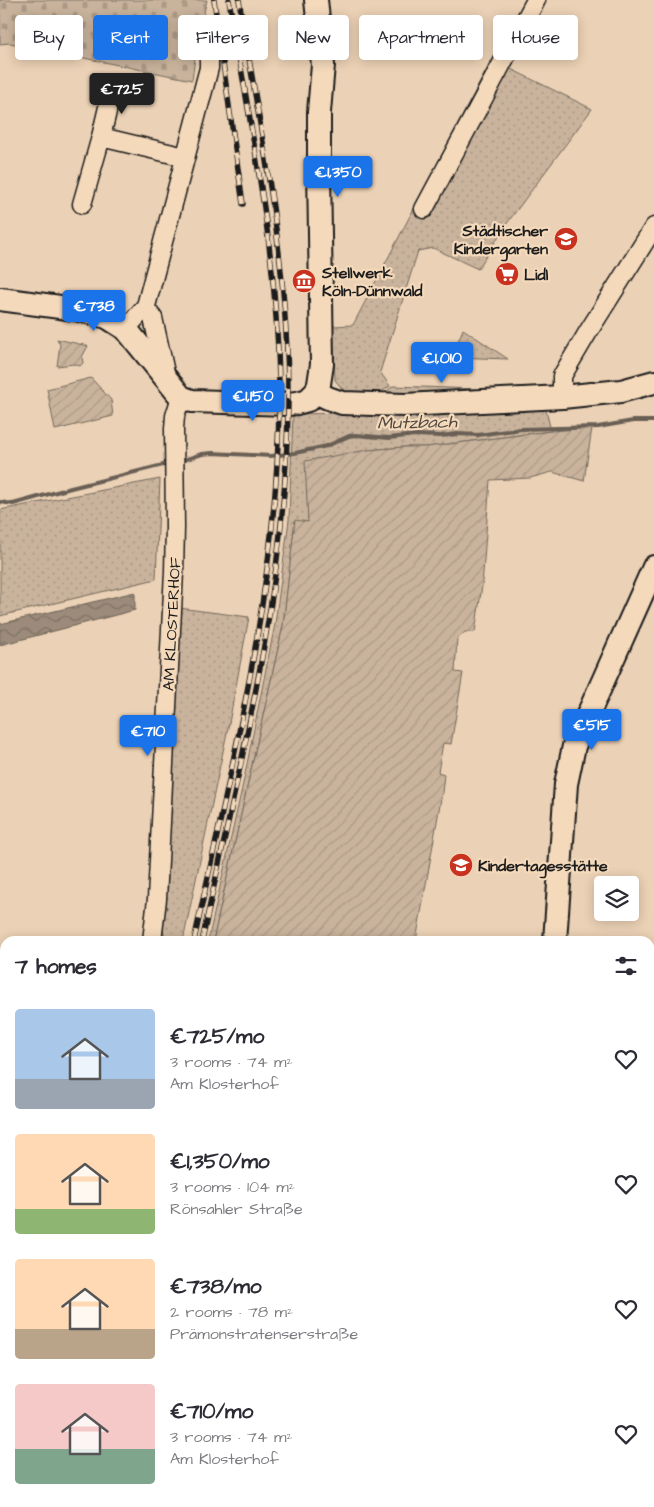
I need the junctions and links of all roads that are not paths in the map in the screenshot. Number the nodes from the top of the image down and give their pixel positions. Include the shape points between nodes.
1 (316, 0) edge
2 (536, 0) edge
3 (209, 60) edge
4 (112, 86) dead end
5 (101, 137) junction
6 (185, 157) junction
7 (82, 204) dead end
8 (424, 210) dead end
9 (654, 227) edge
10 (0, 299) edge
11 (145, 308) junction
12 (126, 329) junction
13 (166, 380) junction
14 (654, 382) edge
15 (316, 392) junction
16 (181, 397) junction
17 (562, 397) junction
18 (654, 568) edge
19 (152, 936) edge
20 (556, 936) edge

1 - 15 main road via 323,65 319,169 322,364
2 - 8 street
3 - 6 street
4 - 5 street
5 - 6 street
5 - 7 street
6 - 11 street
9 - 17 street via 562,376
10 - 12 main road via 90,311
11 - 12 street
11 - 13 street via 153,318
12 - 13 main road
13 - 16 main road
14 - 17 main road via 621,392
15 - 16 main road via 308,400 288,404 192,401
15 - 17 main road via 342,403 404,405
16 - 19 street, AM KLOSTERHOF via 174,429 174,572
18 - 20 main road via 574,746 566,784

